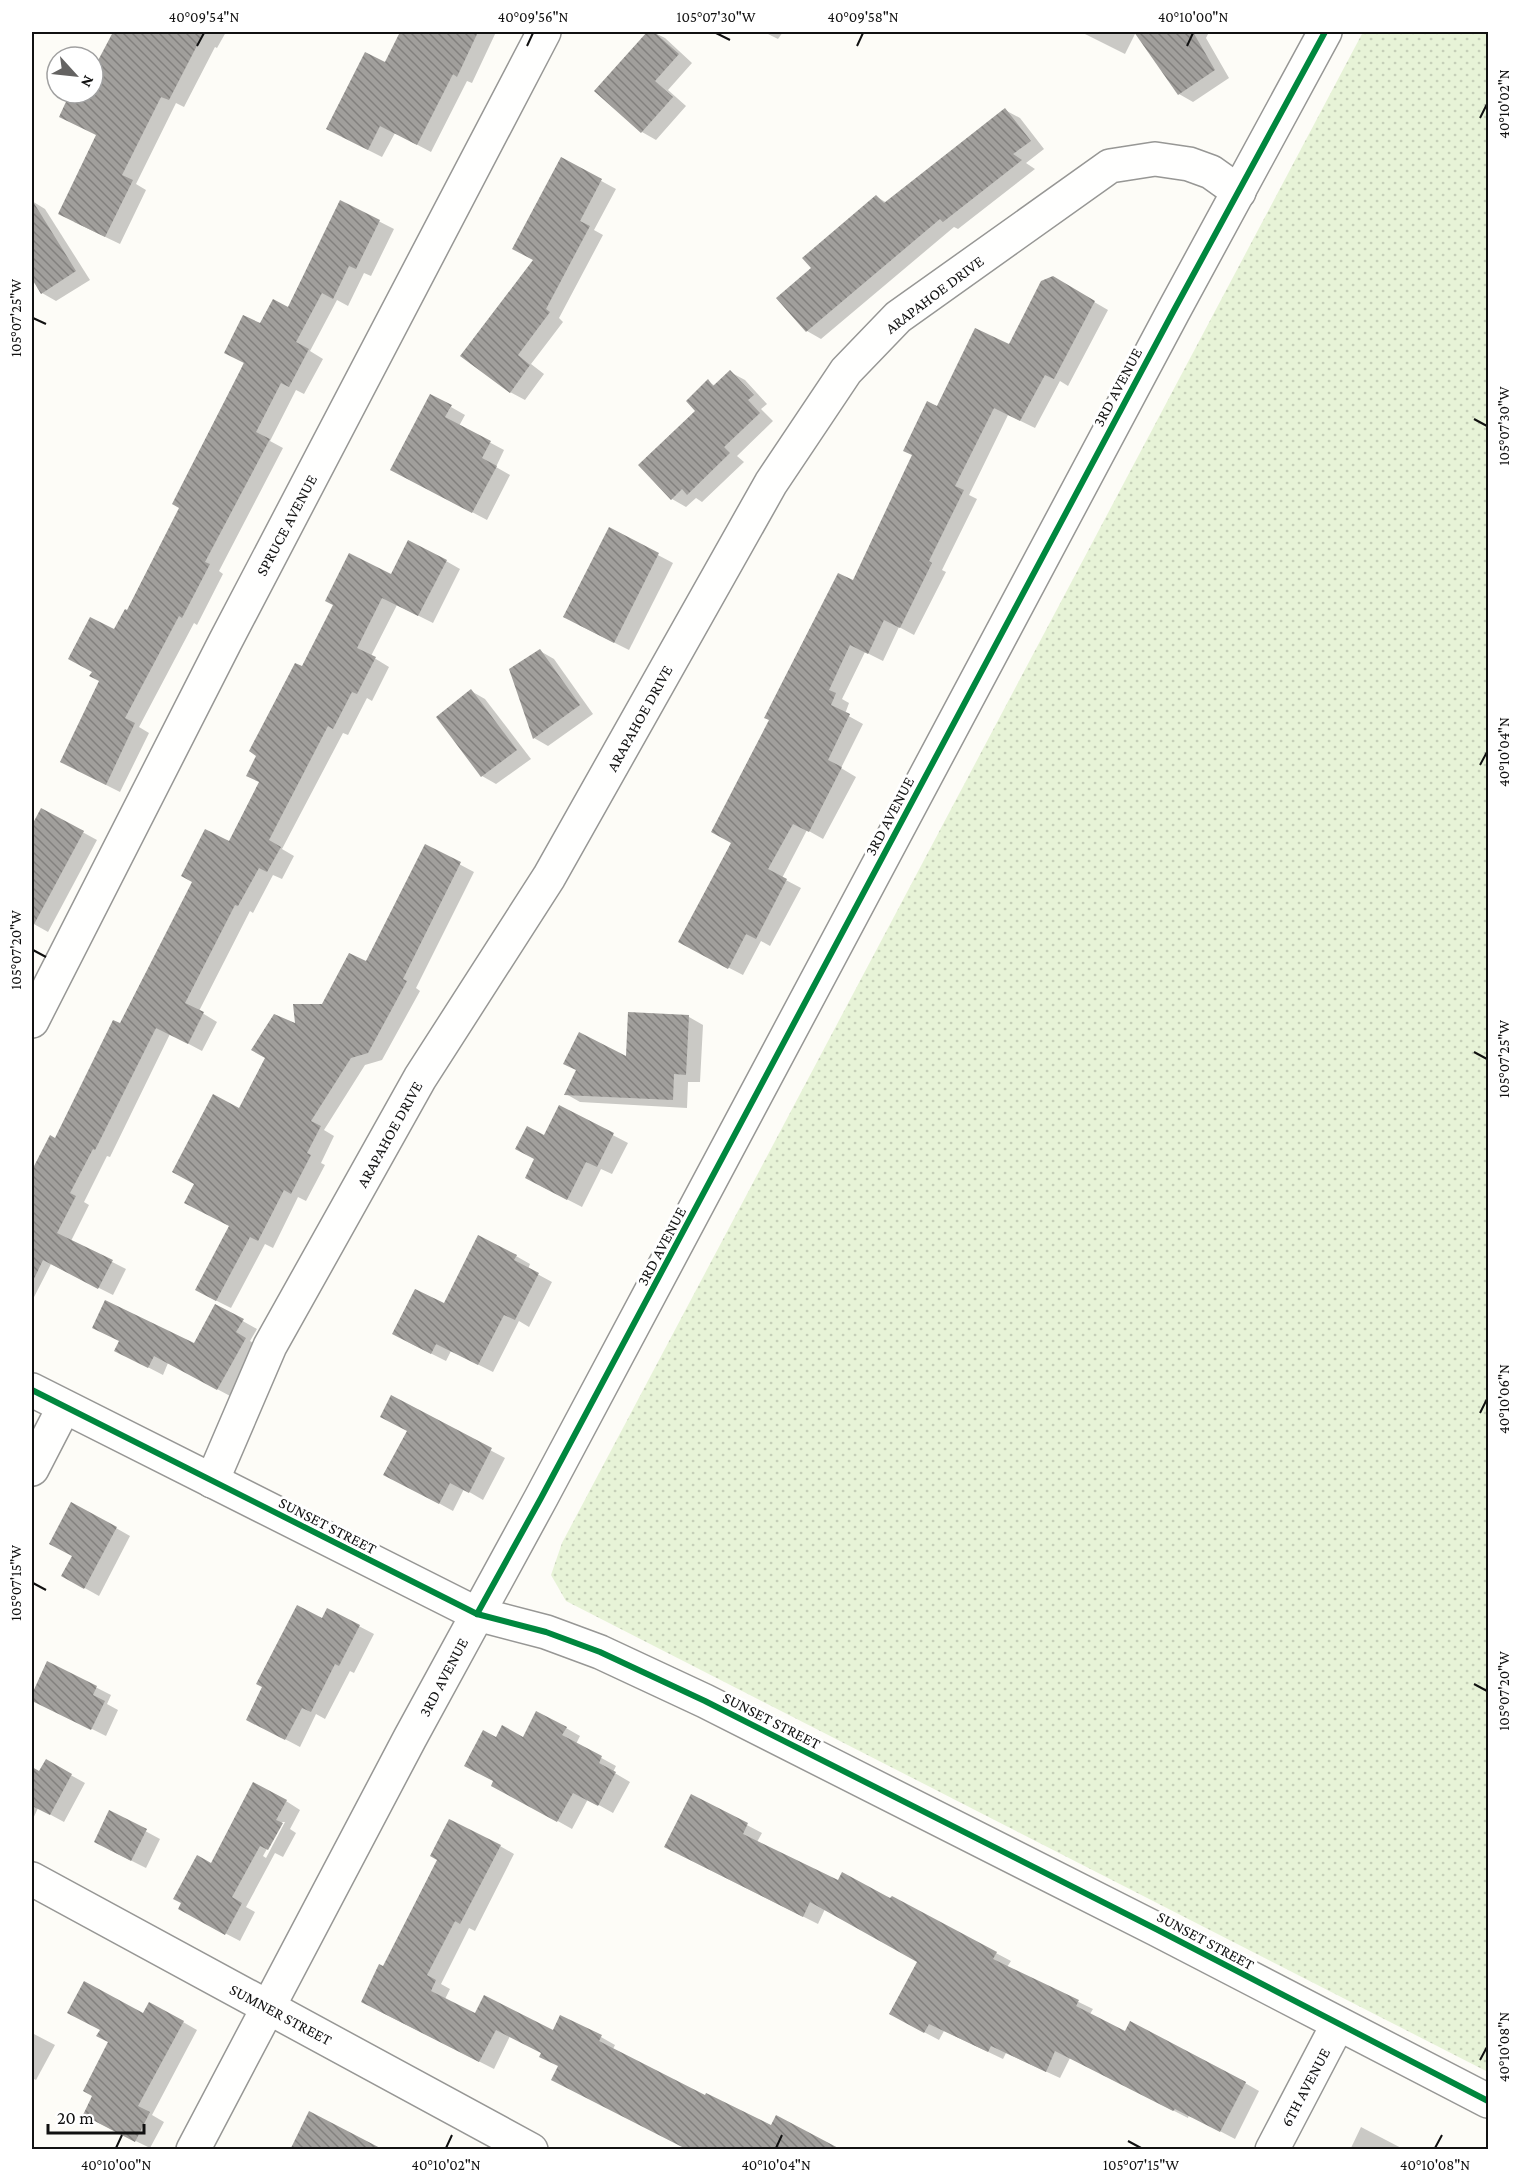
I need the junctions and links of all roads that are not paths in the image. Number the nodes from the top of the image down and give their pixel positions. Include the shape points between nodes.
1 (544, 32) edge
2 (1324, 32) edge
3 (1239, 192) junction
4 (32, 1021) edge
5 (32, 1390) edge
6 (64, 1407) junction
7 (32, 1469) edge
8 (212, 1481) junction
9 (477, 1614) junction
10 (32, 1878) edge
11 (268, 2007) junction
12 (1338, 2024) junction
13 (1488, 2101) edge
14 (193, 2150) edge
15 (531, 2150) edge
16 (1272, 2150) edge

1 - 4 street, SPRUCE AVENUE
2 - 3 street, 3RD AVENUE
3 - 8 street, ARAPAHOE DRIVE via 1211,172 1189,164 1155,159 1110,166 898,317 846,372 771,483 549,877 420,1078 270,1346
3 - 9 street, 3RD AVENUE
5 - 6 street, SUNSET STREET
6 - 7 street
6 - 8 street, SUNSET STREET
8 - 9 street, SUNSET STREET
9 - 11 street, 3RD AVENUE
9 - 12 street, SUNSET STREET via 546,1632 600,1652 705,1701
10 - 11 street, SUMNER STREET
11 - 14 street, 3RD AVENUE
11 - 15 street, SUMNER STREET
12 - 13 street, SUNSET STREET
12 - 16 street, 6TH AVENUE

